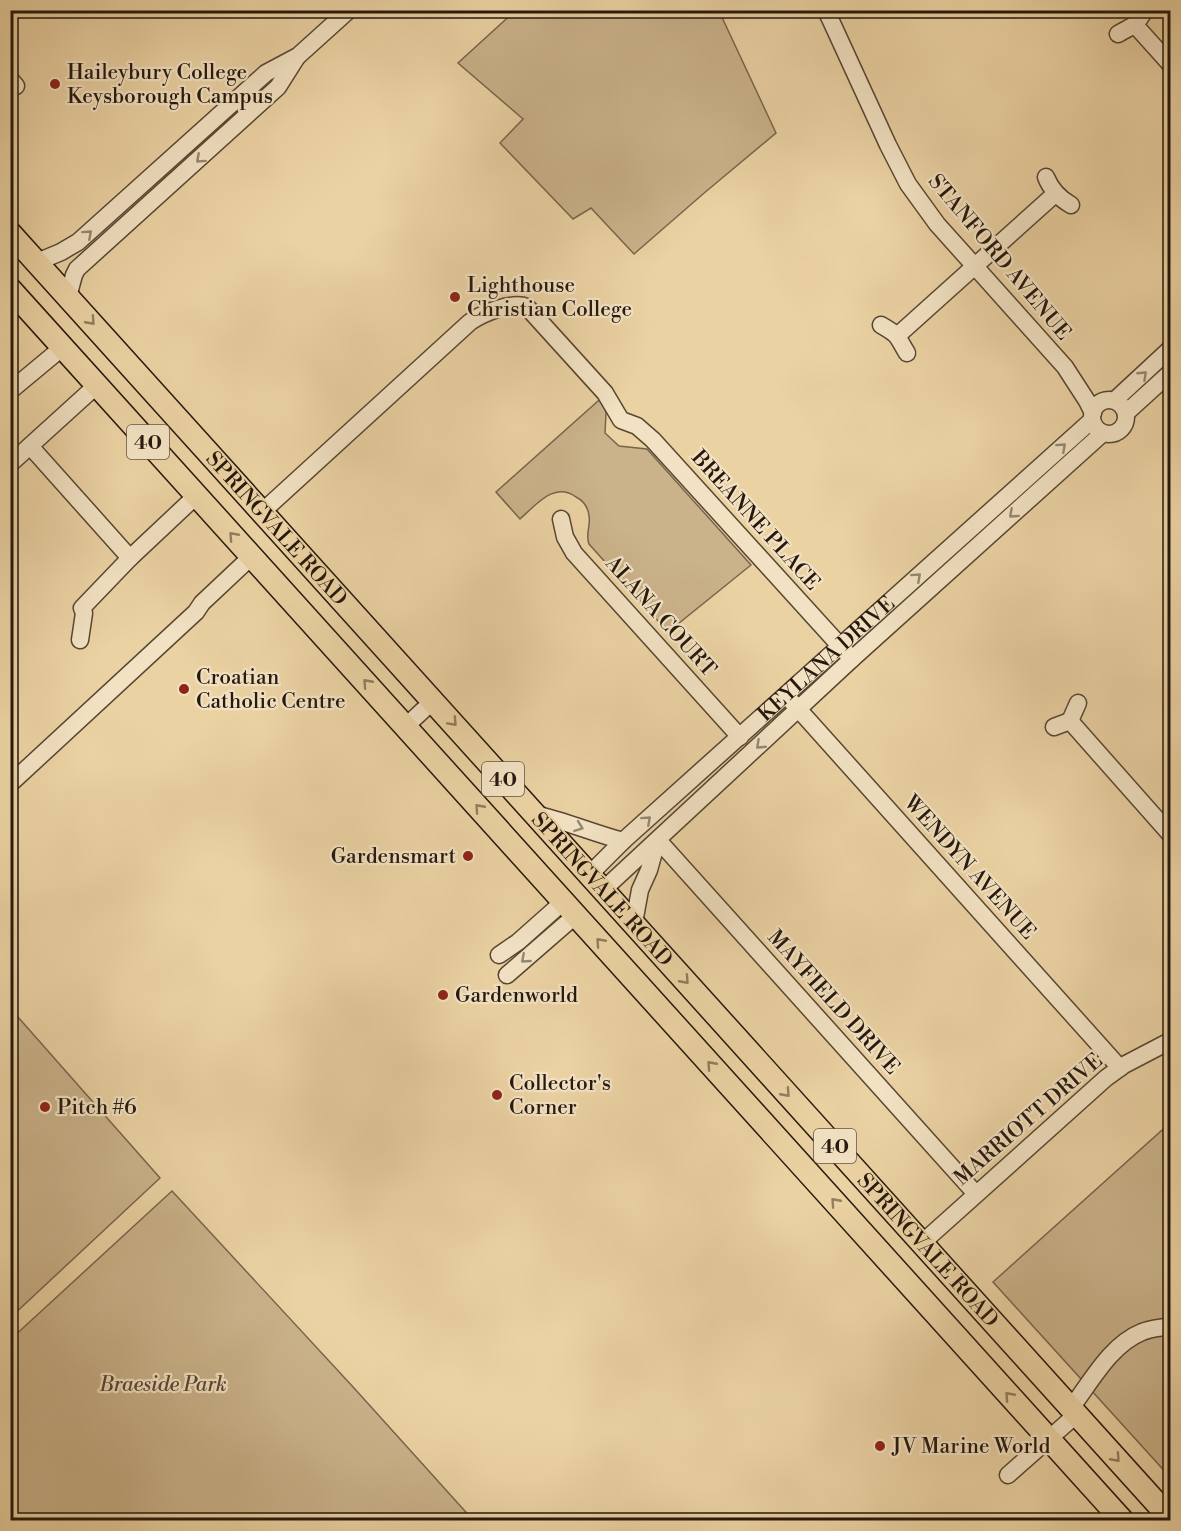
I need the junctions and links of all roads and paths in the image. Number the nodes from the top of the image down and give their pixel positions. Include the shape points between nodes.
1 (349, 10) edge
2 (826, 10) edge
3 (1140, 18) edge
4 (1118, 34) dead end
5 (297, 56) junction
6 (1170, 64) edge
7 (213, 121) junction
8 (226, 135) junction
9 (1046, 177) dead end
10 (1055, 194) junction
11 (1071, 205) dead end
12 (118, 206) junction
13 (131, 220) junction
14 (10, 233) edge
15 (37, 262) junction
16 (975, 267) junction
17 (10, 289) edge
18 (68, 297) junction
19 (881, 325) dead end
20 (897, 336) junction
21 (63, 347) junction
22 (1170, 349) edge
23 (907, 353) dead end
24 (1065, 368) junction
25 (1170, 373) edge
26 (96, 385) junction
27 (10, 391) edge
28 (1116, 404) junction
29 (1096, 422) junction
30 (30, 446) junction
31 (10, 464) edge
32 (197, 495) junction
33 (262, 512) junction
34 (561, 519) dead end
35 (252, 556) junction
36 (130, 558) junction
37 (80, 640) dead end
38 (840, 646) junction
39 (852, 659) junction
40 (786, 696) junction
41 (433, 701) junction
42 (1078, 703) dead end
43 (799, 709) junction
44 (406, 726) junction
45 (740, 736) junction
46 (10, 784) edge
47 (535, 814) junction
48 (1170, 834) edge
49 (658, 840) junction
50 (623, 841) junction
51 (596, 883) junction
52 (570, 909) junction
53 (634, 923) junction
54 (499, 955) dead end
55 (507, 975) dead end
56 (1170, 1041) edge
57 (1120, 1068) junction
58 (976, 1194) junction
59 (922, 1243) junction
60 (1170, 1326) edge
61 (1074, 1411) junction
62 (1048, 1439) junction
63 (1008, 1475) dead end
64 (1170, 1518) edge
65 (1122, 1521) edge

1 - 5 street
2 - 16 street, STANFORD AVENUE via 908,184
3 - 4 street
3 - 6 street
5 - 7 street via 266,73
5 - 8 street via 278,87
7 - 8 street
7 - 12 street
8 -> 13 street
9 - 10 street
10 - 11 street
10 - 16 street
12 - 13 street
15 -> 12 street via 78,242
13 - 18 street via 77,269
14 - 15 highway, SPRINGVALE ROAD / 40
15 - 18 highway, SPRINGVALE ROAD / 40
16 - 20 street
16 - 24 street, STANFORD AVENUE
17 - 21 highway, SPRINGVALE ROAD / 40
18 -> 33 highway, SPRINGVALE ROAD / 40
19 - 20 street
20 - 23 street
21 - 26 highway, SPRINGVALE ROAD / 40
21 - 27 street
28 -> 22 street
24 - 28 street, STANFORD AVENUE
24 - 29 street, STANFORD AVENUE via 1088,401
25 - 28 street
26 - 30 street
26 - 32 highway, SPRINGVALE ROAD / 40
28 - 29 street via 1098,404
28 - 29 street via 1126,423 1119,432 1114,434
38 -> 29 street, KEYLANA DRIVE
29 -> 39 street, KEYLANA DRIVE
30 - 31 street
30 - 36 street
35 -> 32 highway, SPRINGVALE ROAD / 40
32 - 36 street
33 - 38 street, BREANNE PLACE via 470,322 518,305 526,308 605,393 621,420 637,426 653,440
33 - 41 highway, SPRINGVALE ROAD / 40
34 - 45 street, ALANA COURT via 574,553
44 -> 35 highway, SPRINGVALE ROAD / 40
35 - 46 street
36 - 37 street via 82,608
38 - 39 street, BREANNE PLACE
38 - 40 street, KEYLANA DRIVE
39 - 43 street, KEYLANA DRIVE
40 - 43 street, WENDYN AVENUE
40 - 45 street, KEYLANA DRIVE
41 - 44 street
41 -> 47 highway, SPRINGVALE ROAD / 40
42 - 48 street via 1062,724
43 -> 49 street, KEYLANA DRIVE
43 - 57 street, WENDYN AVENUE
52 -> 44 highway, SPRINGVALE ROAD / 40
50 -> 45 street, KEYLANA DRIVE
47 -> 50 street
47 - 51 highway, SPRINGVALE ROAD / 40
49 - 51 street, KEYLANA DRIVE
49 - 53 street via 640,890
49 - 58 street, MAYFIELD DRIVE
50 - 51 street, KEYLANA DRIVE
51 - 52 highway, KEYLANA DRIVE
51 - 53 highway, SPRINGVALE ROAD / 40
52 - 54 street
52 -> 55 street
62 -> 52 highway, SPRINGVALE ROAD / 40
53 -> 59 highway, SPRINGVALE ROAD / 40
56 - 57 street, MARRIOTT DRIVE
57 - 58 street, MARRIOTT DRIVE
58 - 59 street, MARRIOTT DRIVE
59 - 61 highway, SPRINGVALE ROAD / 40
60 - 61 street via 1143,1331 1127,1340 1108,1358
61 - 62 street
61 -> 64 highway, SPRINGVALE ROAD / 40
62 - 63 street
62 - 65 highway, SPRINGVALE ROAD / 40

